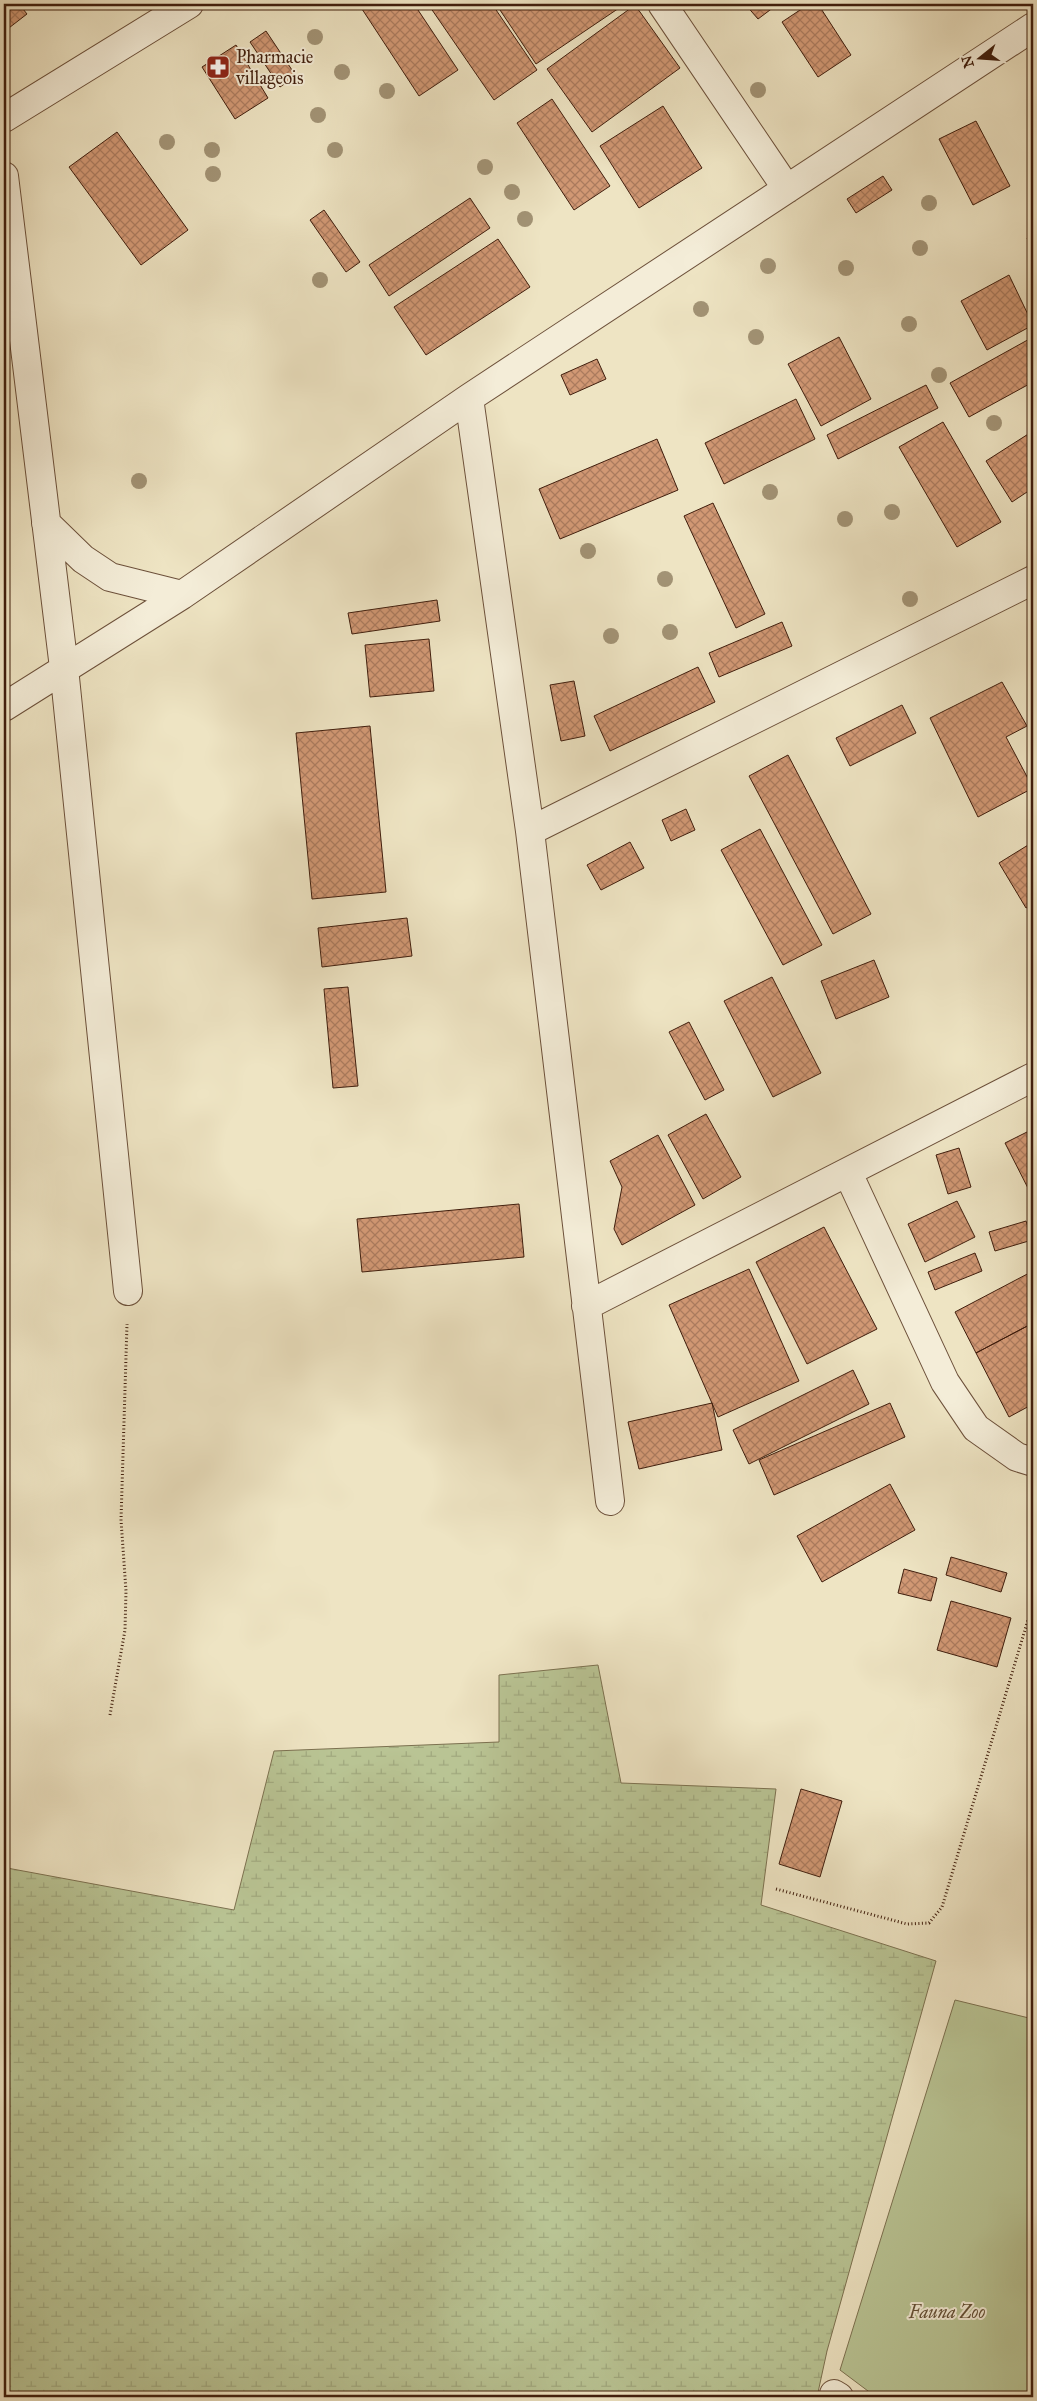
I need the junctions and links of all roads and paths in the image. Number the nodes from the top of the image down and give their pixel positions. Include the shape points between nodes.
1 (188, 4) edge
2 (662, 4) edge
3 (1033, 27) edge
4 (4, 118) edge
5 (4, 176) edge
6 (787, 189) junction
7 (469, 398) junction
8 (46, 523) junction
9 (1033, 580) edge
10 (182, 596) junction
11 (64, 668) junction
12 (4, 707) edge
13 (530, 831) junction
14 (1033, 1077) edge
15 (848, 1173) junction
16 (128, 1291) joint
17 (586, 1306) junction
18 (1033, 1462) edge
19 (610, 1502) dead end
20 (1033, 1603) edge
21 (110, 1715) dead end
22 (776, 1889) dead end

1 - 4 street
2 - 6 street
3 - 6 street
5 - 8 street
6 - 7 street
7 - 10 street
7 - 13 street
8 - 10 street via 83,559 110,577
8 - 11 street
9 - 13 street
10 - 11 street
11 - 12 street
11 - 16 street
13 - 17 street
14 - 15 street
15 - 17 street
15 - 18 street via 945,1382 976,1428 1017,1457
16 - 21 path via 121,1520 125,1630
17 - 19 street
20 - 22 path via 942,1907 929,1923 907,1924

